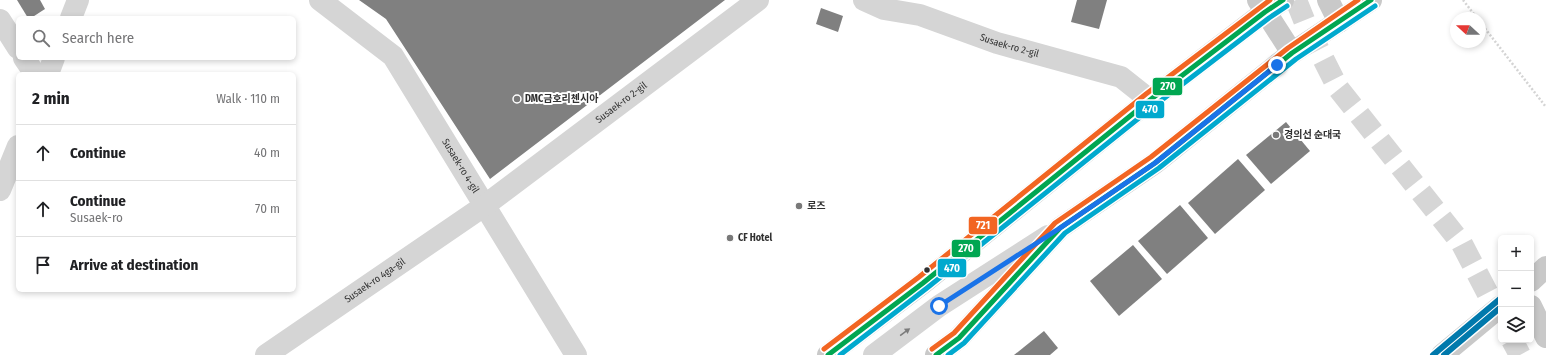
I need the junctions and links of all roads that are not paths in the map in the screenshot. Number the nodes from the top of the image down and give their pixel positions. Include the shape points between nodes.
1 (78, 0) edge
2 (320, 0) edge
3 (758, 0) edge
4 (864, 0) edge
5 (1328, 0) edge
6 (1370, 0) edge
7 (1269, 4) edge
8 (923, 8) edge
9 (72, 16) edge
10 (1344, 18) junction
11 (0, 20) edge
12 (16, 45) edge
13 (1292, 53) junction
14 (25, 60) edge
15 (53, 60) edge
16 (33, 72) edge
17 (49, 72) edge
18 (1150, 100) junction
19 (16, 151) edge
20 (0, 190) edge
21 (484, 206) junction
22 (1060, 228) junction
23 (1500, 307) edge
24 (1531, 307) edge
25 (1546, 337) edge
26 (266, 355) edge
27 (576, 355) edge
28 (828, 355) edge
29 (874, 355) edge
30 (936, 355) edge
31 (1442, 355) edge

1 - 9 street
2 - 21 street, Susaek-ro 4-gil via 393,56
3 - 21 street, Susaek-ro 2-gil
4 - 8 street, Susaek-ro 2-gil via 884,9
5 - 10 main road
6 - 10 main road
7 - 13 main road
7 - 18 main road
8 - 18 street, Susaek-ro 2-gil via 997,43 1120,77
10 - 13 main road
11 - 12 street
13 - 22 main road via 1155,163
14 - 16 street
15 - 17 street
18 - 28 main road via 929,278
19 - 20 street
21 - 26 street, Susaek-ro 4ga-gil
21 - 27 street, Susaek-ro 4-gil
29 -> 22 street via 939,306
22 - 30 main road via 959,338
23 - 31 main road
24 - 25 main road

